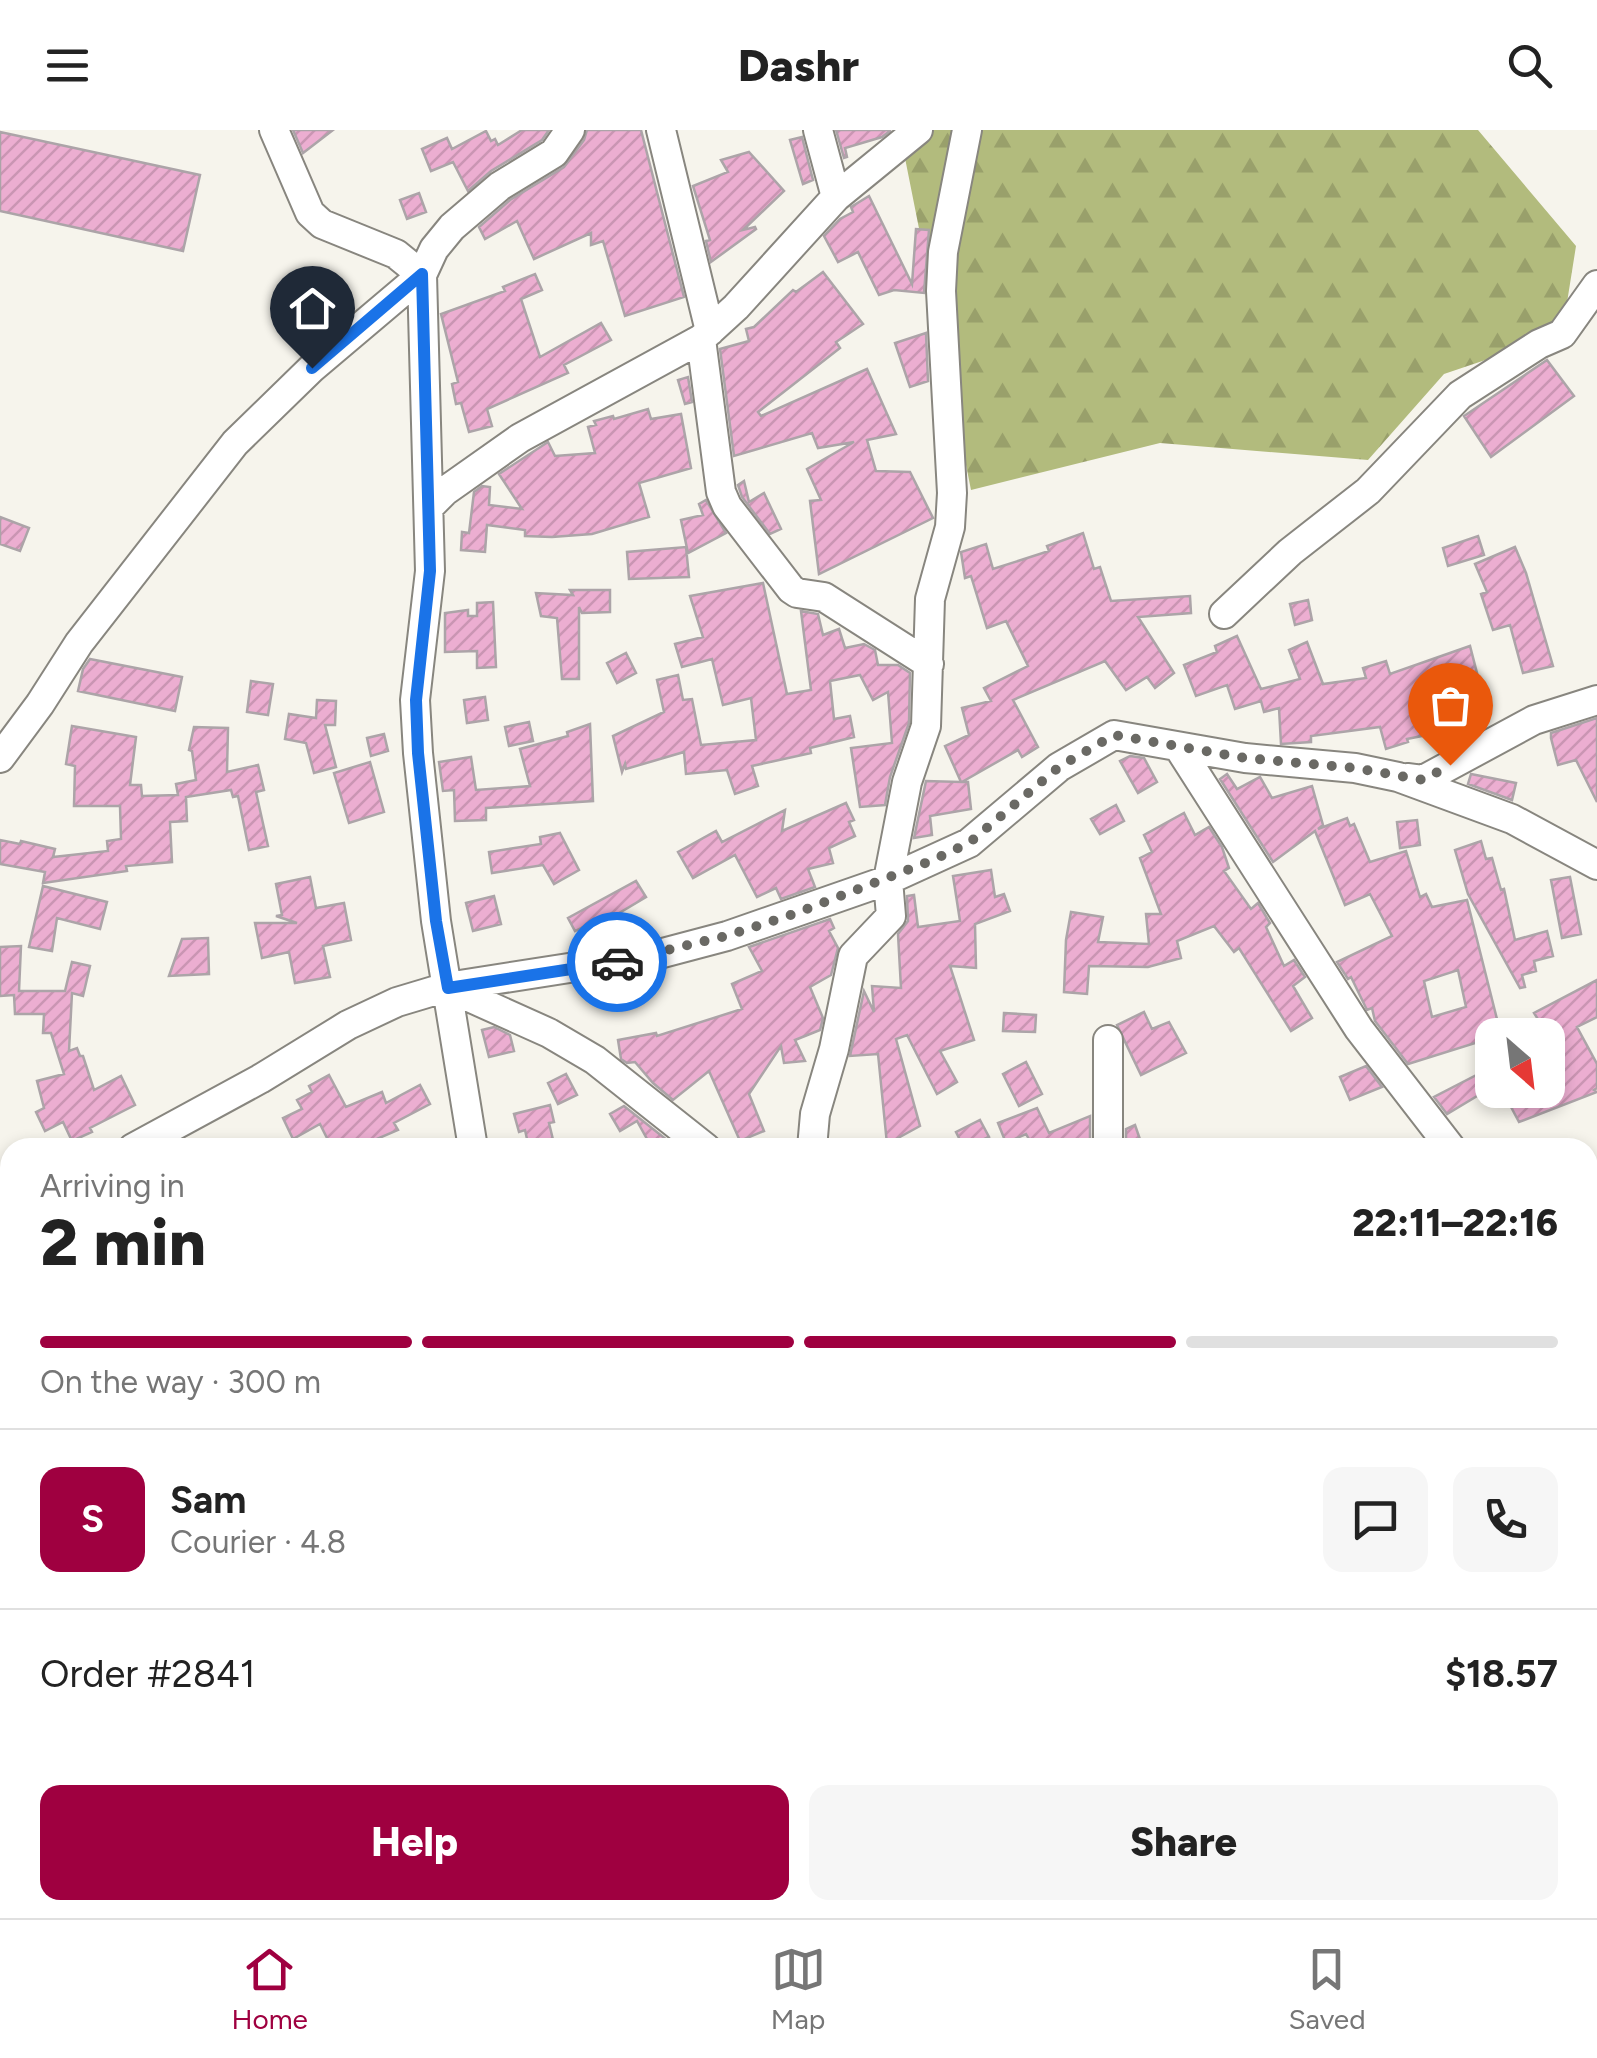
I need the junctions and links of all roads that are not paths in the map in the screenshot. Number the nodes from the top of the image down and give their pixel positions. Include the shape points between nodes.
1 (274, 130) edge
2 (570, 130) edge
3 (661, 130) edge
4 (818, 130) edge
5 (918, 130) edge
6 (967, 130) edge
7 (836, 197) junction
8 (422, 274) junction
9 (1597, 285) edge
10 (706, 335) junction
11 (430, 506) junction
12 (1224, 614) dead end
13 (929, 664) junction
14 (1597, 700) edge
15 (1179, 748) junction
16 (0, 758) edge
17 (1398, 777) junction
18 (1597, 865) edge
19 (888, 880) junction
20 (448, 988) junction
21 (1108, 1040) dead end
22 (151, 1138) edge
23 (470, 1138) edge
24 (693, 1138) edge
25 (813, 1138) edge
26 (1108, 1138) edge
27 (1442, 1138) edge

1 - 8 street via 310,213 396,254
2 - 8 street via 554,153 500,186 452,228
3 - 10 street
4 - 7 street
5 - 7 street
6 - 13 street via 943,252 952,493 930,599
7 - 10 street
8 - 11 street
8 - 16 street via 235,443 78,643
9 - 12 street via 1562,334 1460,396 1368,491
10 - 11 street via 520,438
10 - 13 street via 721,492 735,518 797,594 824,597
11 - 20 street via 416,700
13 - 19 street via 926,726 907,782
14 - 17 street via 1534,720 1423,780
15 - 17 street
15 - 19 street via 1114,735 1059,767 969,843
15 - 27 street via 1358,1030
17 - 18 street via 1512,819
19 - 20 street via 659,954
19 - 25 street via 891,916 852,956
20 - 22 street via 371,1012
20 - 23 street
20 - 24 street via 595,1060
21 - 26 street

